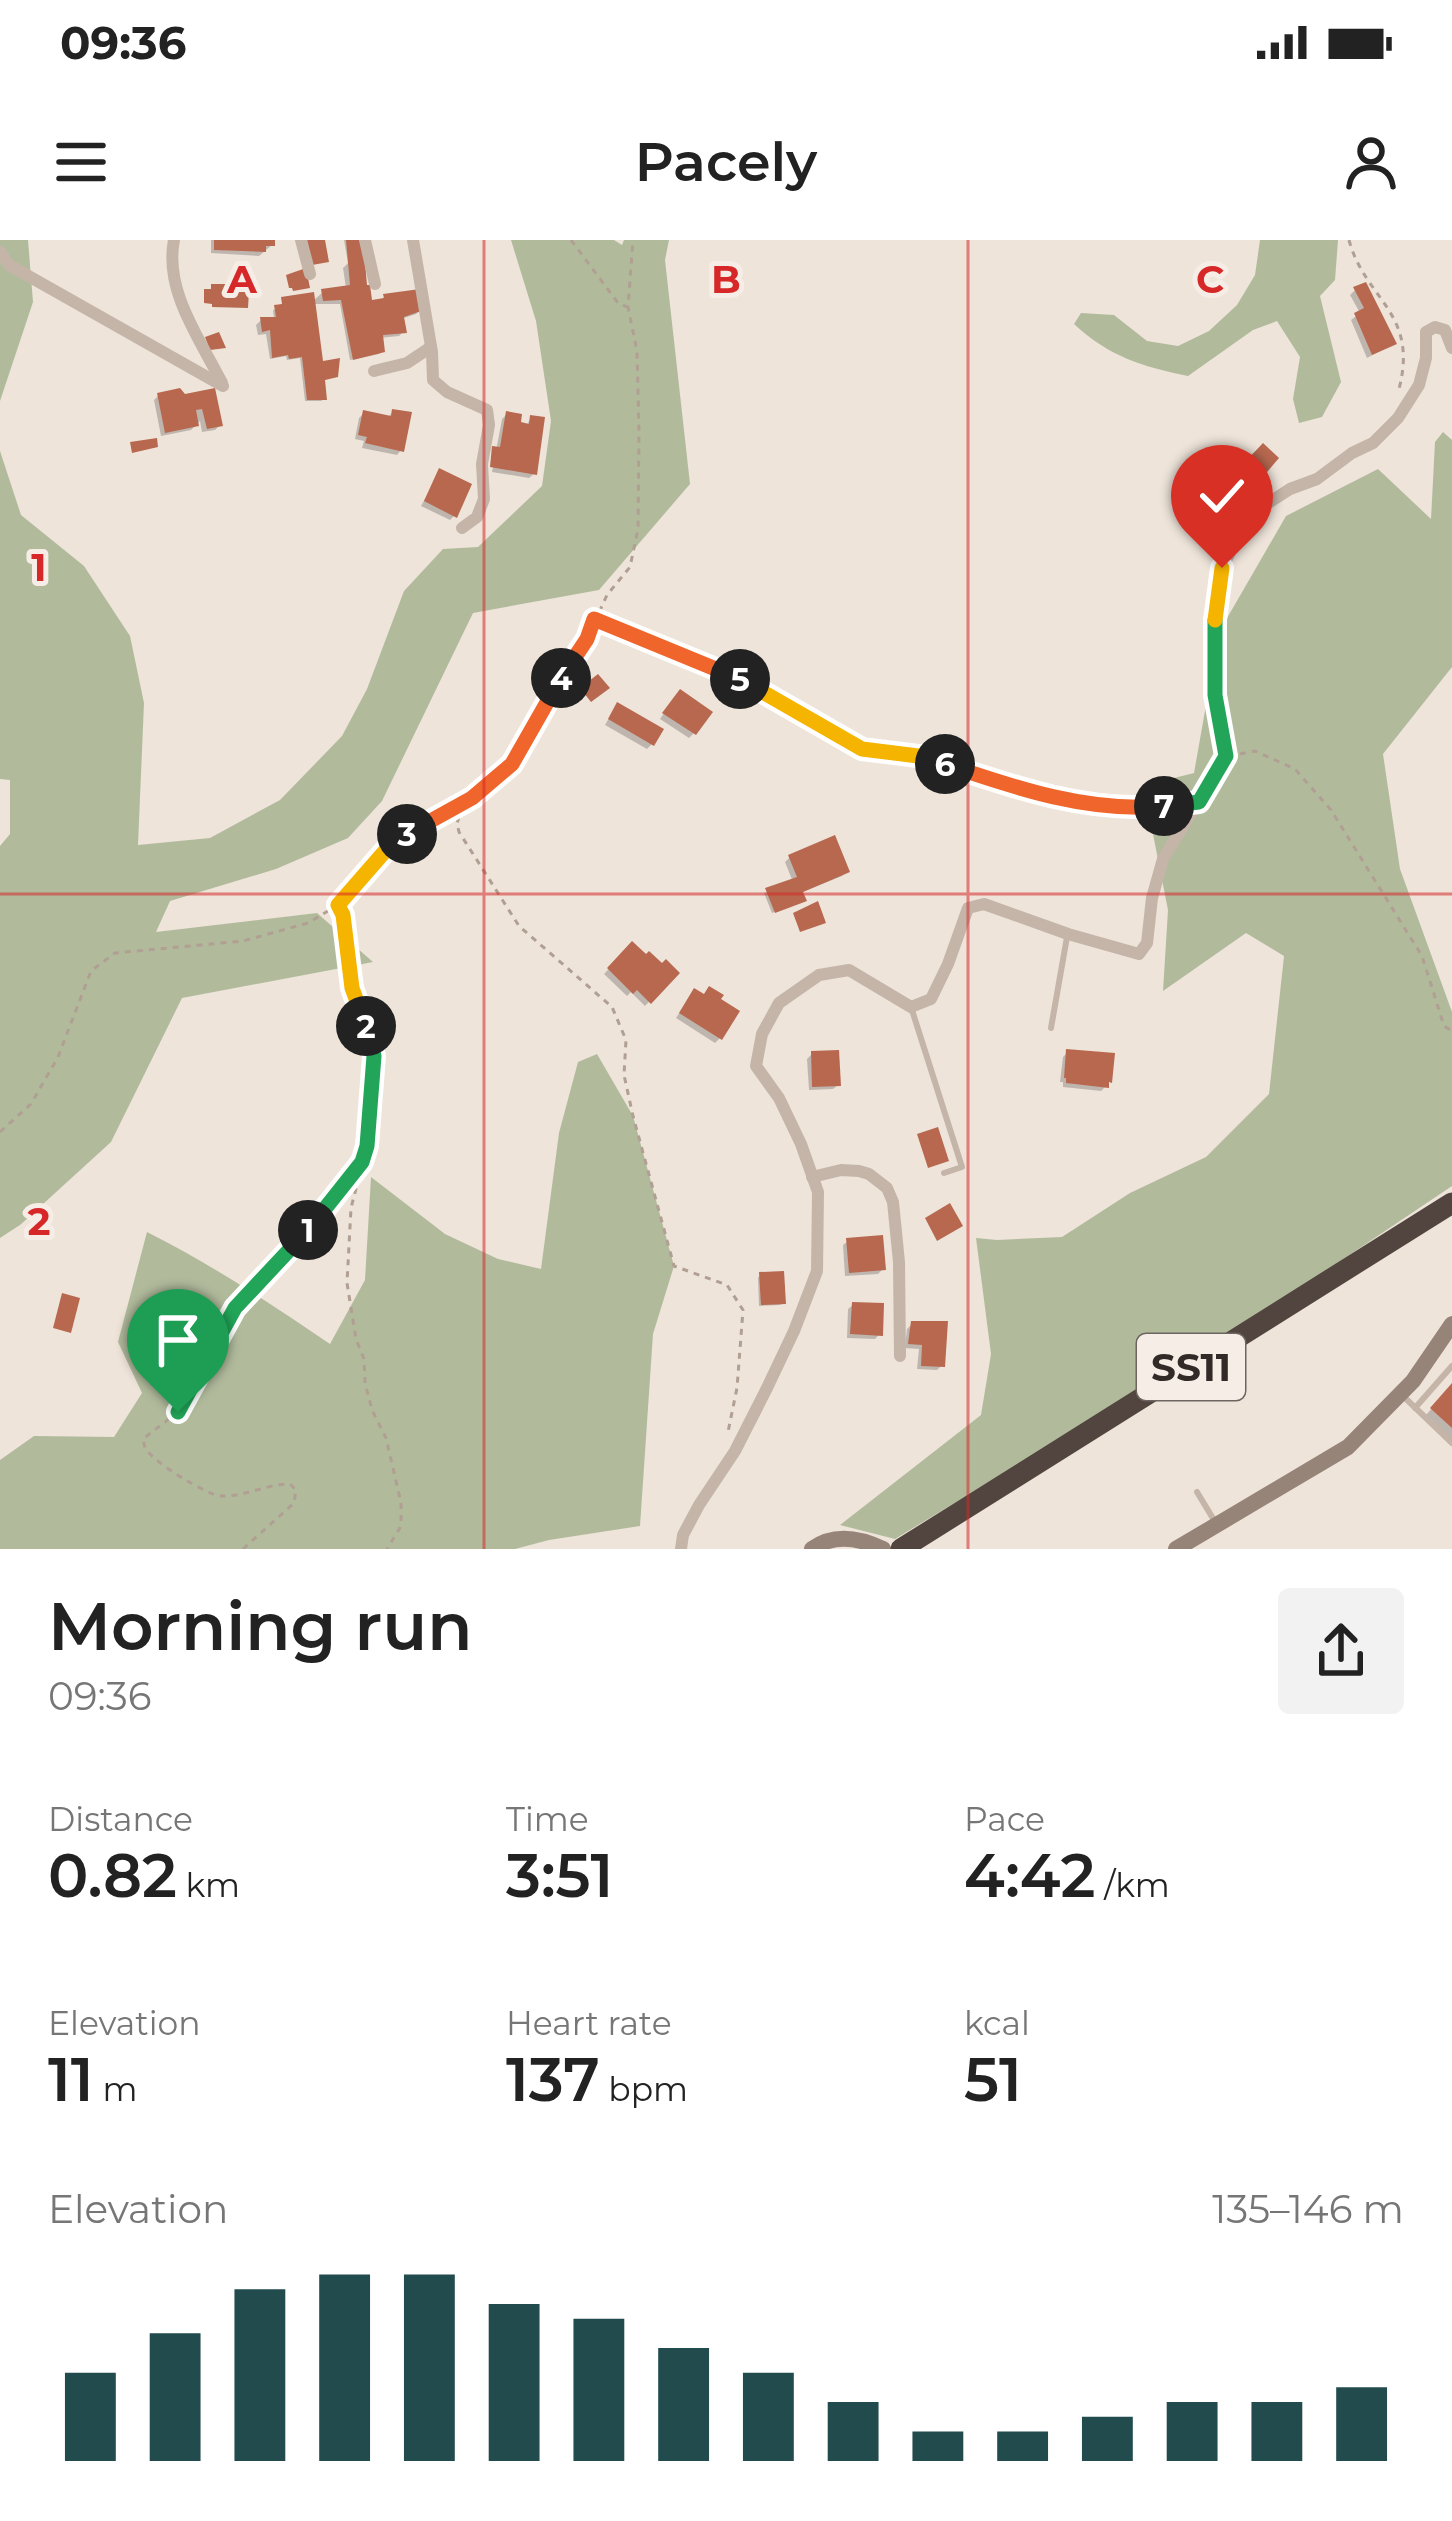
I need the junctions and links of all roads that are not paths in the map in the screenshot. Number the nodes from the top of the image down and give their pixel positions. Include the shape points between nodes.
1 (174, 240) edge
2 (302, 240) edge
3 (365, 240) edge
4 (413, 240) edge
5 (0, 252) edge
6 (310, 274) dead end
7 (376, 284) dead end
8 (431, 347) junction
9 (1452, 348) edge
10 (374, 371) dead end
11 (462, 528) dead end
12 (1068, 934) junction
13 (911, 1007) junction
14 (1051, 1028) dead end
15 (944, 1173) dead end
16 (812, 1177) junction
17 (1452, 1202) edge
18 (1452, 1324) edge
19 (899, 1357) dead end
20 (1452, 1366) edge
21 (1400, 1394) junction
22 (1415, 1408) junction
23 (1452, 1443) edge
24 (1197, 1492) dead end
25 (1217, 1525) junction
26 (681, 1549) edge
27 (812, 1549) edge
28 (883, 1549) edge
29 (901, 1549) edge
30 (1176, 1549) edge

1 - 5 street via 176,292 224,386 9,265
2 - 6 street
3 - 7 street
4 - 8 street
8 - 10 street
8 - 11 street via 434,380 488,410 484,500
9 - 12 street via 1445,330 1426,332 1419,385 1398,418 1373,443 1259,509 1239,534 1222,568 1215,617 1215,695 1226,756 1163,859 1148,943 1139,954
12 - 13 street via 984,904 968,908 931,999
12 - 14 lane
13 - 15 lane via 962,1167
13 - 16 street via 849,970 819,975 779,1003 761,1034 756,1066
16 - 19 street via 859,1171 887,1188
16 - 26 street via 817,1271 767,1388
17 - 29 highway, SS11
18 - 21 street
20 - 22 lane
21 - 22 lane
21 - 25 street via 1348,1447
22 - 23 lane
24 - 25 lane
25 - 30 street
27 - 28 street via 824,1540 855,1539

